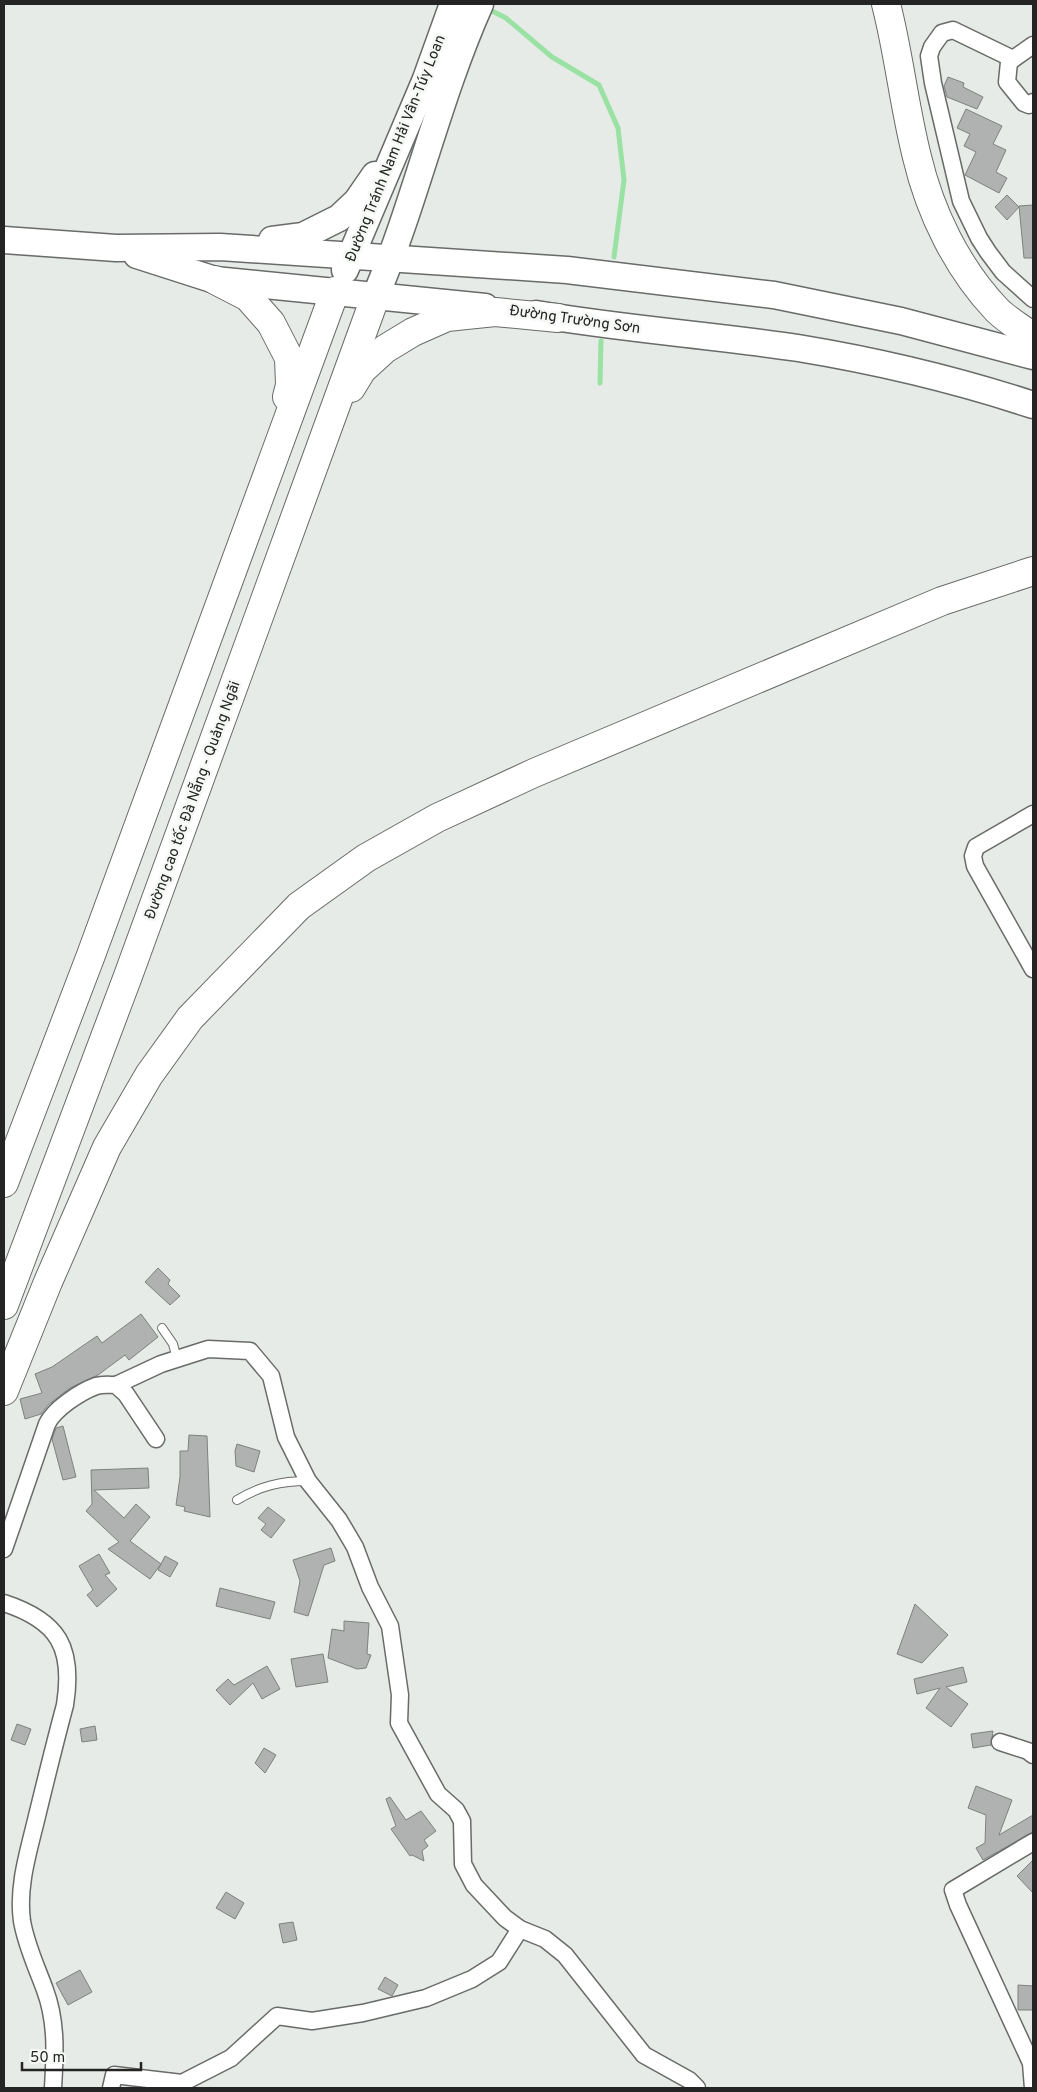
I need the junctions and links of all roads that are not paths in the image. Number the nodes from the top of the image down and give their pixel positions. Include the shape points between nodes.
1 (886, 4) edge
2 (463, 13) edge
3 (1033, 45) edge
4 (1013, 59) junction
5 (426, 79) junction
6 (1033, 102) edge
7 (4, 240) edge
8 (220, 247) junction
9 (116, 248) junction
10 (353, 255) junction
11 (392, 258) junction
12 (214, 280) junction
13 (335, 290) junction
14 (376, 295) junction
15 (1033, 299) edge
16 (558, 318) junction
17 (1033, 337) edge
18 (1033, 356) edge
19 (1033, 405) edge
20 (262, 487) junction
21 (301, 502) junction
22 (1033, 571) edge
23 (1033, 814) edge
24 (1033, 969) edge
25 (4, 1183) edge
26 (4, 1305) edge
27 (162, 1328) dead end
28 (177, 1359) junction
29 (116, 1385) junction
30 (4, 1391) edge
31 (156, 1439) dead end
32 (308, 1481) junction
33 (237, 1500) dead end
34 (4, 1549) edge
35 (4, 1603) edge
36 (1000, 1742) dead end
37 (1033, 1755) edge
38 (1033, 1842) edge
39 (520, 1929) junction
40 (53, 2088) edge
41 (112, 2088) edge
42 (697, 2088) edge
43 (1033, 2088) edge

1 - 17 highway via 916,156 929,199 971,278 998,311
2 - 5 highway, Đường Tránh Nam Hải Vân-Túy Loan
2 - 11 highway, Đường Tránh Nam Hải Vân-Túy Loan via 446,88
3 - 4 street
4 - 6 street via 1009,62 1007,82 1024,103 1029,105
4 - 15 street via 953,30 942,33 929,56 960,201 988,252 1003,272
5 - 8 highway via 386,158 357,201 339,218 303,236
5 - 10 highway, Đường Tránh Nam Hải Vân-Túy Loan
7 - 9 highway, Đường Trường Sơn
8 - 9 highway, Đường Trường Sơn
8 - 10 highway, Đường Trường Sơn
9 - 12 highway, Đường Trường Sơn
10 - 11 highway, Đường Trường Sơn
10 - 13 highway, Đường Tránh Nam Hải Vân-Túy Loan
11 - 14 highway, Đường Tránh Nam Hải Vân-Túy Loan
11 - 18 highway, Đường Trường Sơn via 567,270 774,295 901,321
12 - 13 highway, Đường Trường Sơn
12 - 20 highway via 248,297 271,323 289,358 290,385
13 - 14 highway, Đường Trường Sơn
13 - 20 highway
14 - 16 highway, Đường Trường Sơn
14 - 21 highway, Đường cao tốc Đà Nẵng - Quảng Ngãi
16 - 19 highway, Đường Trường Sơn via 800,349 897,368
16 - 21 highway via 495,312 447,317 385,349 362,370 339,409
20 - 25 highway
21 - 26 highway, Đường cao tốc Đà Nẵng - Quảng Ngãi
22 - 30 highway via 942,601 490,794 438,818 366,858 299,906 190,1018 149,1075 107,1147
23 - 24 street via 976,847 973,856 975,866
27 - 28 lane via 173,1344
28 - 29 street
28 - 32 street via 208,1350 250,1352 271,1376 286,1437
29 - 31 street via 126,1394
29 - 34 street via 95,1386 51,1415
32 - 33 lane via 275,1483
32 - 39 street via 355,1546 370,1587 390,1626 400,1695 399,1723 438,1794 456,1810 462,1821 463,1864 474,1885
35 - 40 street via 39,1617 56,1634 65,1655 68,1681 21,1894 22,1922 54,2022
36 - 37 street
38 - 43 street via 953,1890 1032,2063
39 - 41 street via 499,1962 426,1998 312,2021 277,2016 231,2058 182,2082 114,2075
39 - 42 street via 545,1939 566,1955 644,2055 689,2080

